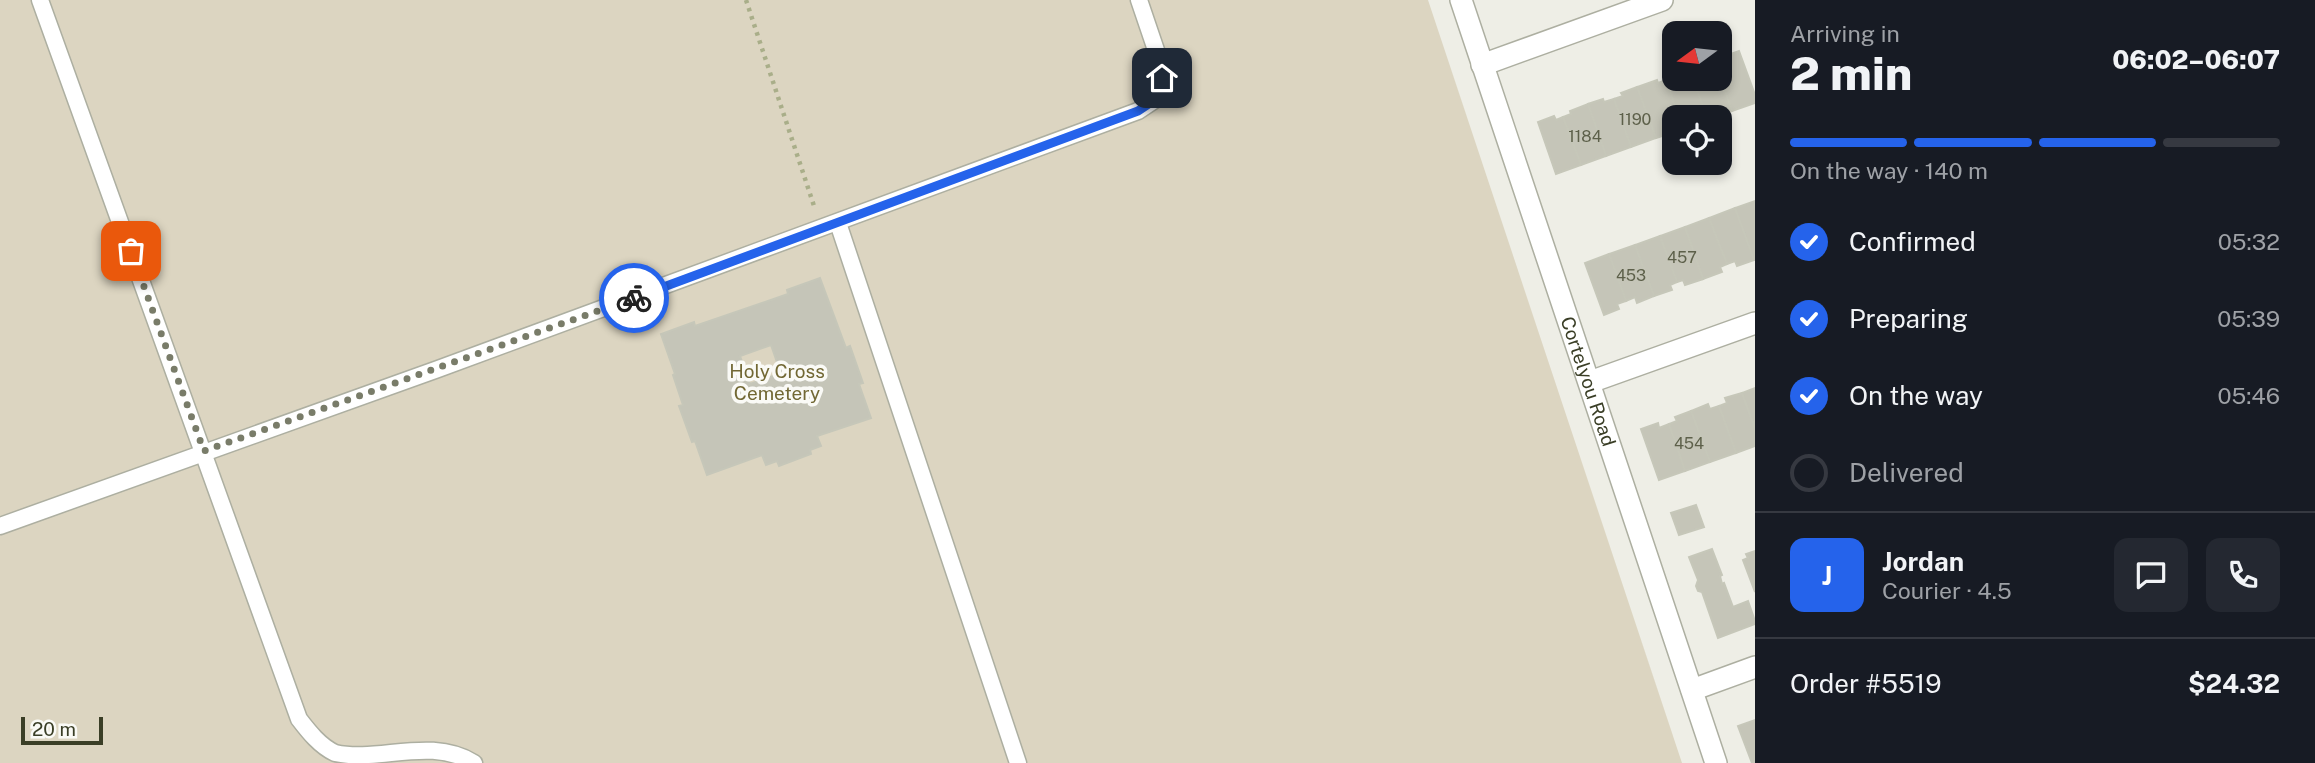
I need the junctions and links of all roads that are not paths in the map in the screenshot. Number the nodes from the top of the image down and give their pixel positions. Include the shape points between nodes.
1 (40, 0) edge
2 (1139, 0) edge
3 (1461, 0) edge
4 (1662, 0) edge
5 (1482, 65) junction
6 (838, 223) junction
7 (1755, 323) edge
8 (1590, 382) junction
9 (204, 451) junction
10 (0, 526) edge
11 (1755, 667) edge
12 (1692, 690) junction
13 (474, 763) edge
14 (1018, 763) edge
15 (1716, 763) edge

1 - 9 lane
2 - 6 lane via 1162,78 1156,99 1138,111
3 - 5 street, Cortelyou Road
4 - 5 street
5 - 8 street, Cortelyou Road
6 - 9 lane
6 - 14 lane
7 - 8 street
8 - 12 street, Cortelyou Road
9 - 10 lane
9 - 13 lane via 299,719 313,737 335,754 357,760 446,752
11 - 12 street
12 - 15 street, Cortelyou Road

